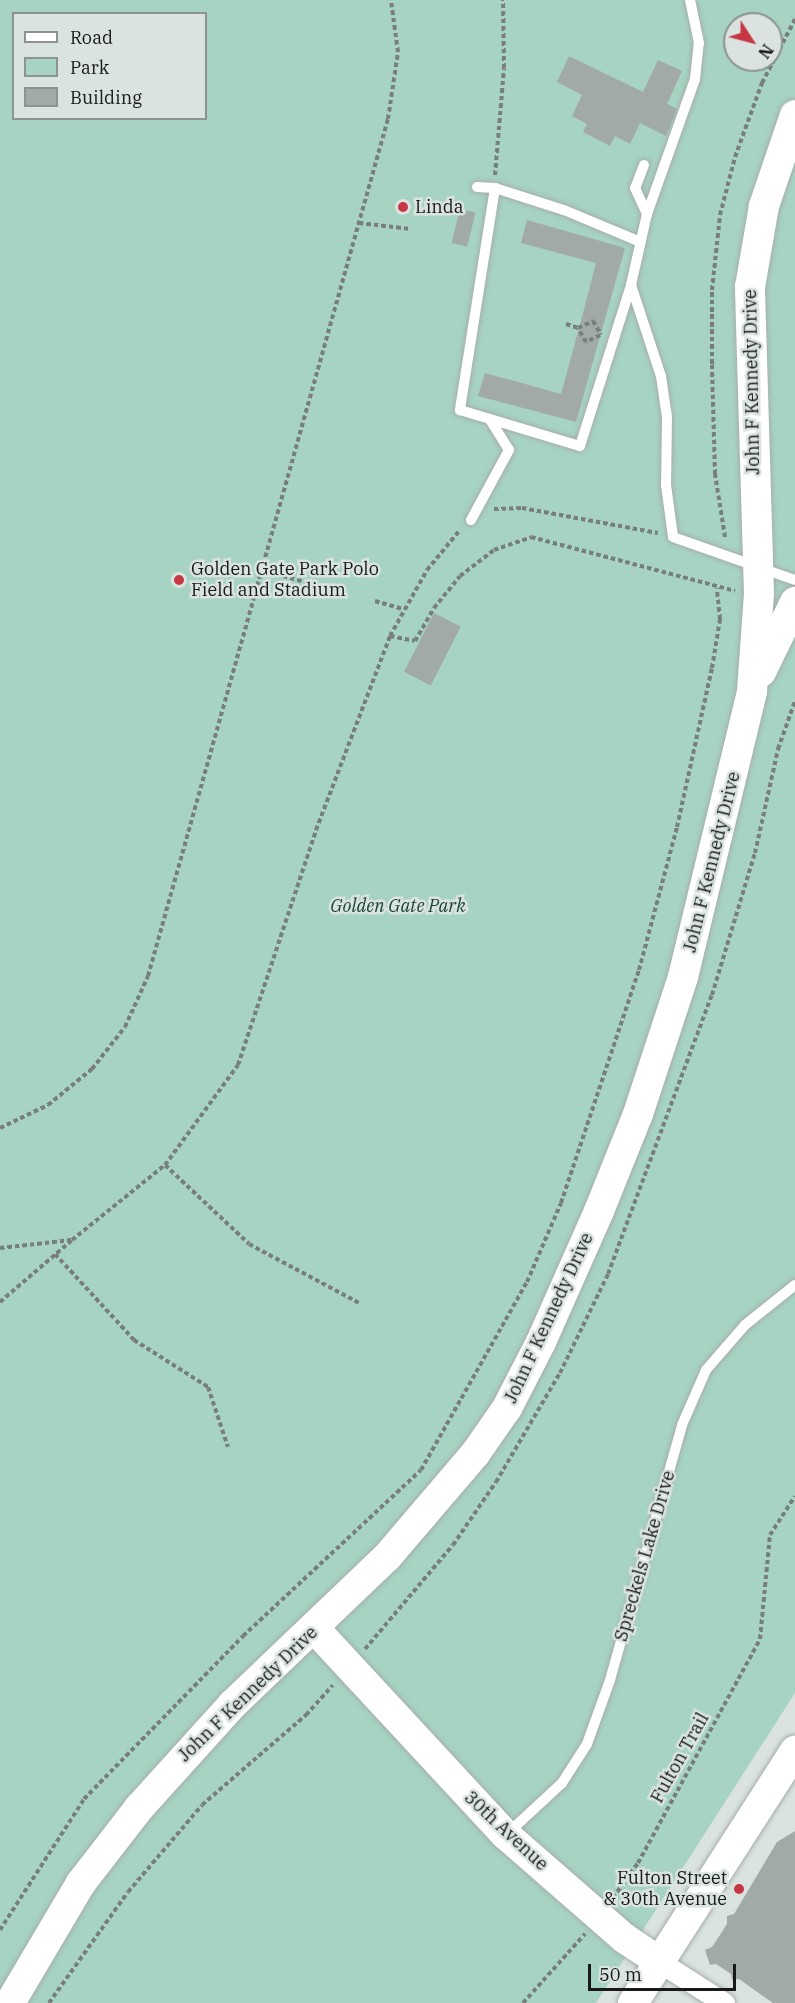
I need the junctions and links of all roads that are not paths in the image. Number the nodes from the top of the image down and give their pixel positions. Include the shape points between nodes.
1 (690, 0) edge
2 (794, 120) edge
3 (644, 165) dead end
4 (477, 187) dead end
5 (495, 188) junction
6 (647, 214) junction
7 (638, 242) junction
8 (630, 285) junction
9 (490, 419) junction
10 (471, 520) road end
11 (750, 580) junction
12 (795, 580) edge
13 (795, 602) edge
14 (752, 691) junction
15 (795, 1285) edge
16 (314, 1628) junction
17 (795, 1751) edge
18 (506, 1835) junction
19 (660, 1962) junction
20 (10, 2003) edge
21 (633, 2003) edge
22 (724, 2003) edge

1 - 6 lane via 699,43 695,78
2 - 11 street, John F Kennedy Drive via 764,206 750,287
3 - 6 lane via 635,188
4 - 5 lane
5 - 7 lane via 564,210
5 - 9 lane via 460,410
6 - 7 lane
7 - 8 lane
8 - 9 lane via 580,446
8 - 11 lane via 661,376 673,537
9 - 10 lane via 509,450
11 - 12 lane
11 - 14 street, John F Kennedy Drive
13 - 14 street, John F Kennedy Drive
14 - 16 street, John F Kennedy Drive via 708,888 670,1020 638,1114 560,1303 507,1408 475,1454 416,1528
15 - 18 lane, Spreckels Lake Drive via 745,1325 706,1370 682,1425 613,1670 587,1744 562,1783
16 - 18 street, 30th Avenue
16 - 20 street, John F Kennedy Drive via 216,1721 139,1808 81,1882
17 - 19 street
18 - 19 street, 30th Avenue via 600,1917
19 - 21 street
19 - 22 street, 30th Avenue

